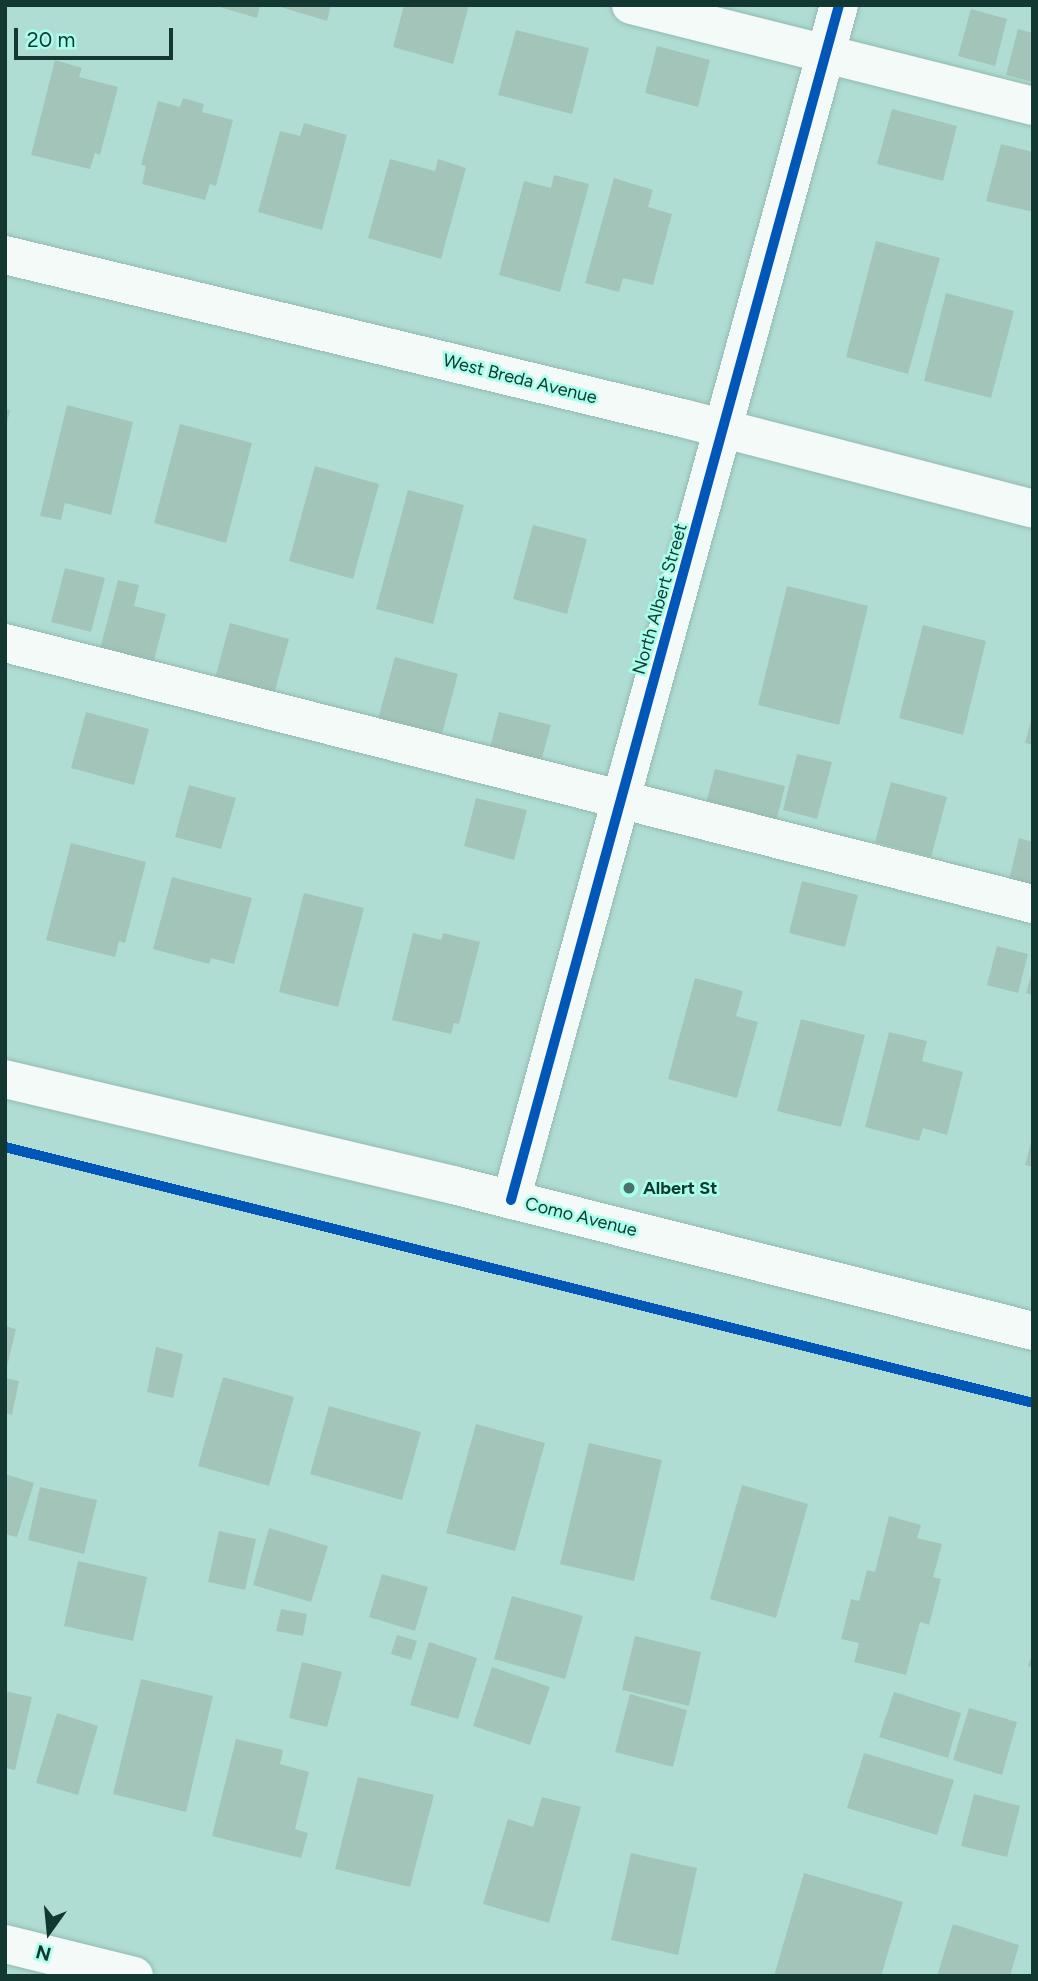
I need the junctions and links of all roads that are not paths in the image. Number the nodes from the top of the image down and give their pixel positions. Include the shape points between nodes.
1 (631, 5) edge
2 (839, 5) edge
3 (828, 54) junction
4 (1033, 106) edge
5 (5, 256) edge
6 (725, 431) junction
7 (1033, 509) edge
8 (5, 643) edge
9 (621, 801) junction
10 (1033, 904) edge
11 (5, 1079) edge
12 (511, 1200) junction
13 (1033, 1331) edge
14 (5, 1944) edge
15 (134, 1976) edge

1 - 3 street
2 - 3 street, North Albert Street
3 - 4 street
3 - 6 street, North Albert Street
5 - 6 street, West Breda Avenue
6 - 7 street, West Breda Avenue
6 - 9 street, North Albert Street
8 - 9 street
9 - 10 street
9 - 12 street, North Albert Street
11 - 12 street, Como Avenue
12 - 13 street, Como Avenue
14 - 15 street

